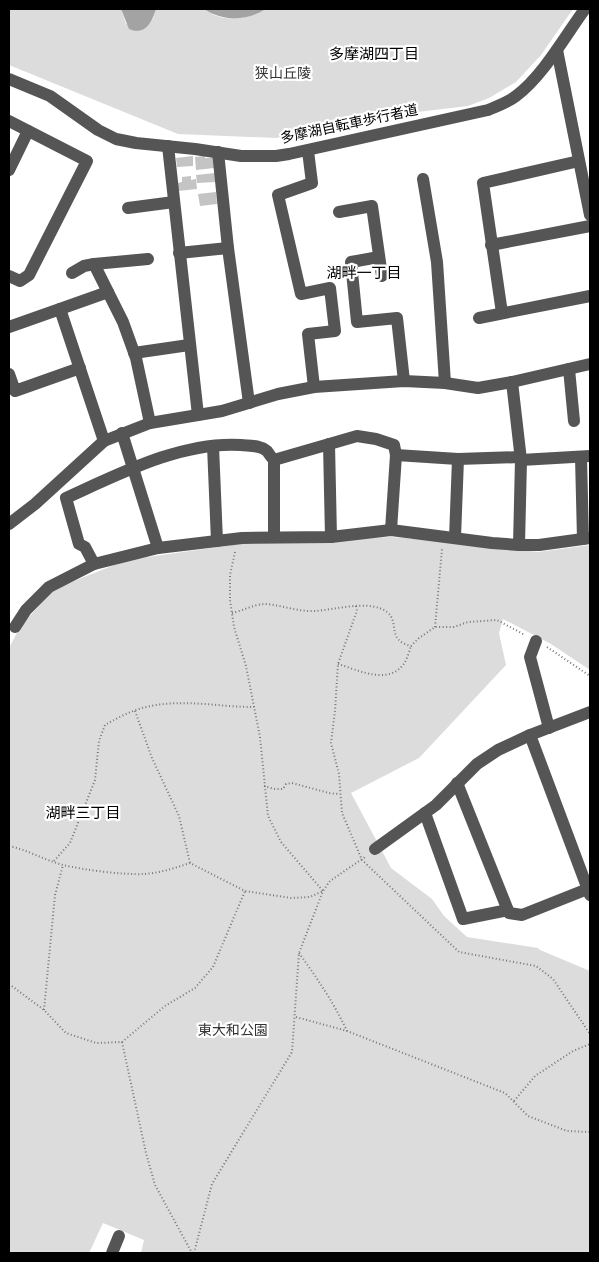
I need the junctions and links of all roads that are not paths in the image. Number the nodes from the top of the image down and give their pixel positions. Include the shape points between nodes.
1 (585, 9) edge
2 (557, 50) junction
3 (9, 79) edge
4 (9, 121) edge
5 (28, 131) junction
6 (168, 146) junction
7 (308, 150) junction
8 (218, 152) junction
9 (579, 161) junction
10 (9, 170) edge
11 (423, 179) dead end
12 (174, 202) junction
13 (128, 208) dead end
14 (339, 212) dead end
15 (590, 214) edge
16 (590, 226) edge
17 (492, 245) junction
18 (228, 248) junction
19 (179, 253) junction
20 (379, 257) junction
21 (148, 259) dead end
22 (94, 264) junction
23 (72, 273) dead end
24 (9, 276) edge
25 (382, 276) dead end
26 (108, 292) junction
27 (590, 296) edge
28 (60, 309) junction
29 (502, 313) junction
30 (479, 318) dead end
31 (9, 327) edge
32 (190, 345) junction
33 (134, 353) junction
34 (590, 364) edge
35 (80, 368) junction
36 (569, 369) junction
37 (9, 374) edge
38 (404, 380) junction
39 (512, 382) junction
40 (445, 384) junction
41 (314, 387) junction
42 (248, 403) junction
43 (198, 415) junction
44 (574, 422) dead end
45 (150, 423) junction
46 (122, 433) junction
47 (104, 441) junction
48 (329, 444) junction
49 (213, 446) junction
50 (396, 455) junction
51 (586, 456) edge
52 (520, 458) junction
53 (458, 459) junction
54 (274, 460) junction
55 (134, 469) junction
56 (9, 524) edge
57 (391, 530) junction
58 (274, 537) junction
59 (331, 537) junction
60 (455, 538) junction
61 (586, 539) edge
62 (218, 541) junction
63 (519, 545) junction
64 (158, 548) junction
65 (94, 564) junction
66 (11, 629) edge
67 (536, 641) dead end
68 (590, 712) edge
69 (549, 728) junction
70 (530, 735) junction
71 (457, 783) junction
72 (425, 813) junction
73 (375, 849) road end
74 (590, 890) edge
75 (508, 910) junction
76 (119, 1236) dead end
77 (112, 1253) edge

1 - 2 street
2 - 7 street via 522,91 497,106
2 - 9 street
3 - 6 street via 50,96 116,139
4 - 5 street
5 - 10 street
5 - 24 street via 87,161 29,276 20,281
6 - 8 street
6 - 12 street
7 - 8 street via 276,156
7 - 41 street via 312,183 278,195 301,294 330,288 335,331 308,334
8 - 18 street
9 - 15 street
9 - 17 street via 482,183
11 - 40 street via 437,262
12 - 13 street
12 - 19 street
14 - 20 street via 372,206
16 - 17 street
17 - 29 street
18 - 19 street
18 - 42 street
19 - 32 street
20 - 25 street
20 - 38 street via 351,262 357,322 397,318
21 - 22 street
22 - 23 street
22 - 26 street
26 - 28 street
26 - 33 street
27 - 29 street
28 - 31 street
28 - 35 street
29 - 30 street
32 - 33 street
32 - 43 street
33 - 45 street
34 - 36 street
35 - 37 street via 15,391
35 - 47 street
36 - 39 street
36 - 44 street
38 - 40 street
38 - 41 street
39 - 40 street via 478,388
39 - 52 street
41 - 42 street
42 - 43 street
43 - 45 street
45 - 46 street
46 - 47 street
46 - 55 street
47 - 56 street
48 - 50 street via 357,436 376,439 394,445
48 - 54 street
48 - 59 street
49 - 54 street via 257,446
49 - 55 street via 186,450
49 - 62 street
50 - 53 street
50 - 57 street
51 - 52 street
51 - 61 street
52 - 53 street
52 - 63 street
53 - 60 street
54 - 58 street
55 - 64 street
55 - 65 street via 66,498 79,544 85,547
57 - 59 street
57 - 60 street
58 - 59 street
58 - 62 street
60 - 63 street
61 - 63 street
62 - 64 street
64 - 65 street
65 - 66 street via 49,587
67 - 69 street via 530,657
68 - 69 street
69 - 70 street
70 - 71 street via 484,759
70 - 74 street
71 - 72 street
71 - 75 street
72 - 73 street
72 - 75 street via 463,919
74 - 75 street via 522,915
76 - 77 street

